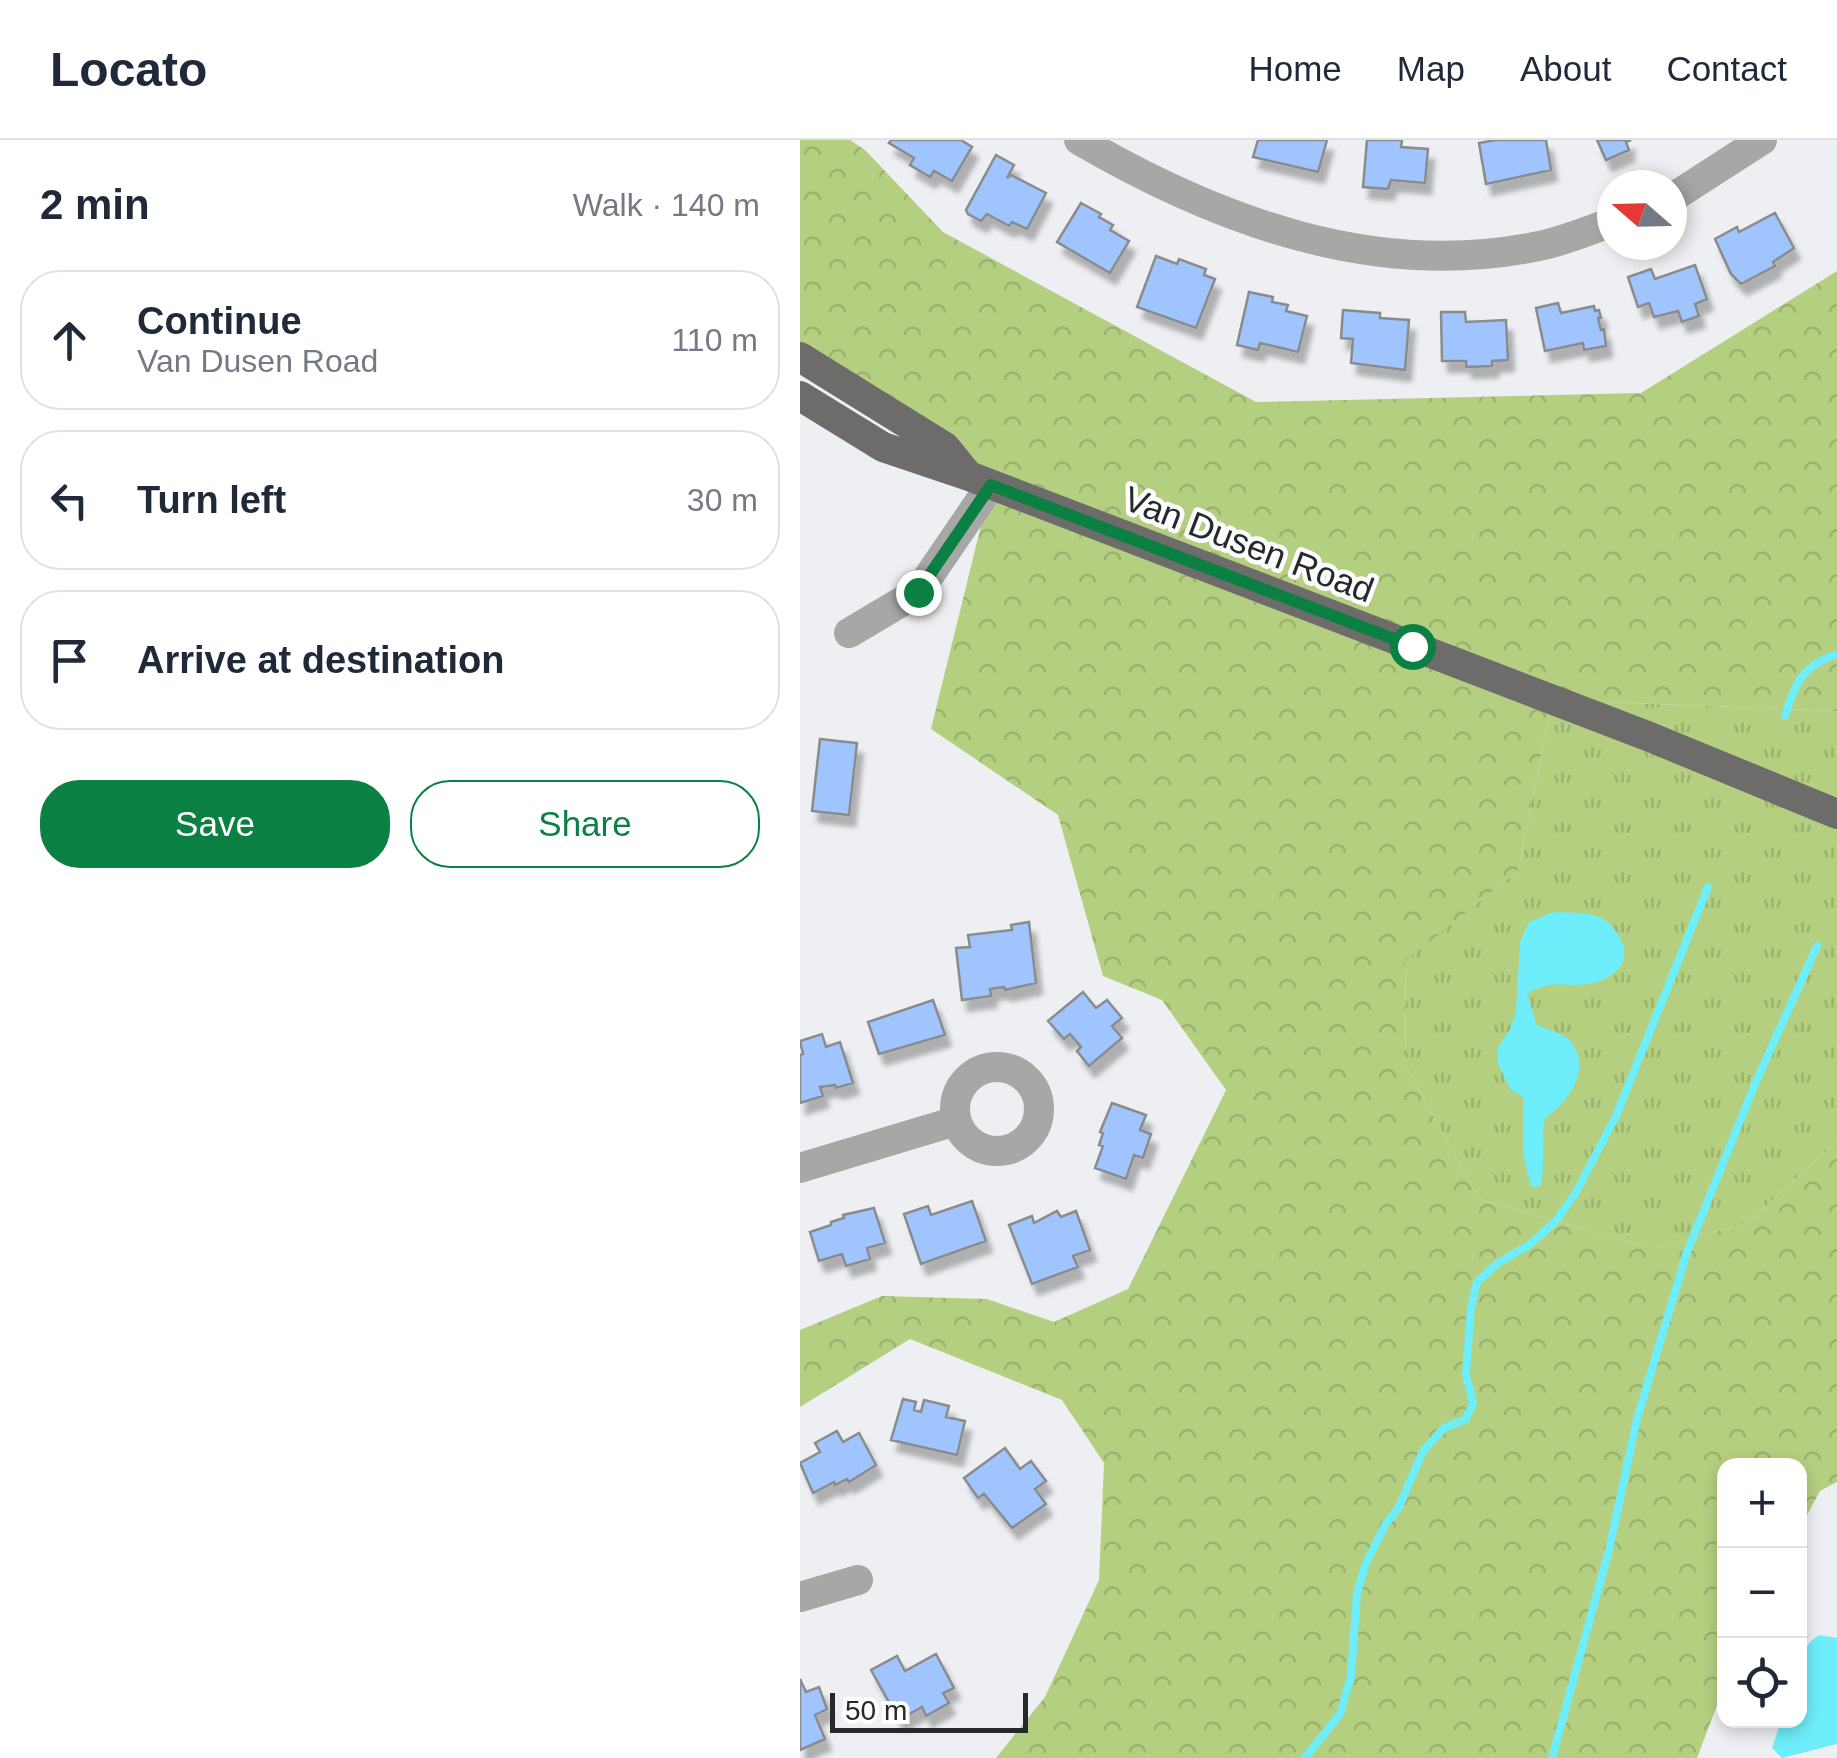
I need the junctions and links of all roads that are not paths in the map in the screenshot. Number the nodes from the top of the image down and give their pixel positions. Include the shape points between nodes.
1 (1079, 140) edge
2 (1762, 140) edge
3 (1687, 191) edge
4 (1597, 227) edge
5 (800, 358) edge
6 (800, 396) edge
7 (980, 480) junction
8 (849, 633) dead end
9 (1837, 814) edge
10 (956, 1122) dead end
11 (800, 1168) edge
12 (858, 1580) dead end
13 (800, 1596) edge

1 - 4 street via 1198,202 1271,230 1369,252 1509,251
2 - 3 street
5 - 7 main road, Van Dusen Road via 946,447
6 - 7 main road, Van Dusen Road via 883,446
7 - 8 street via 918,592
7 - 9 main road, Van Dusen Road
10 - 11 street
12 - 13 street

